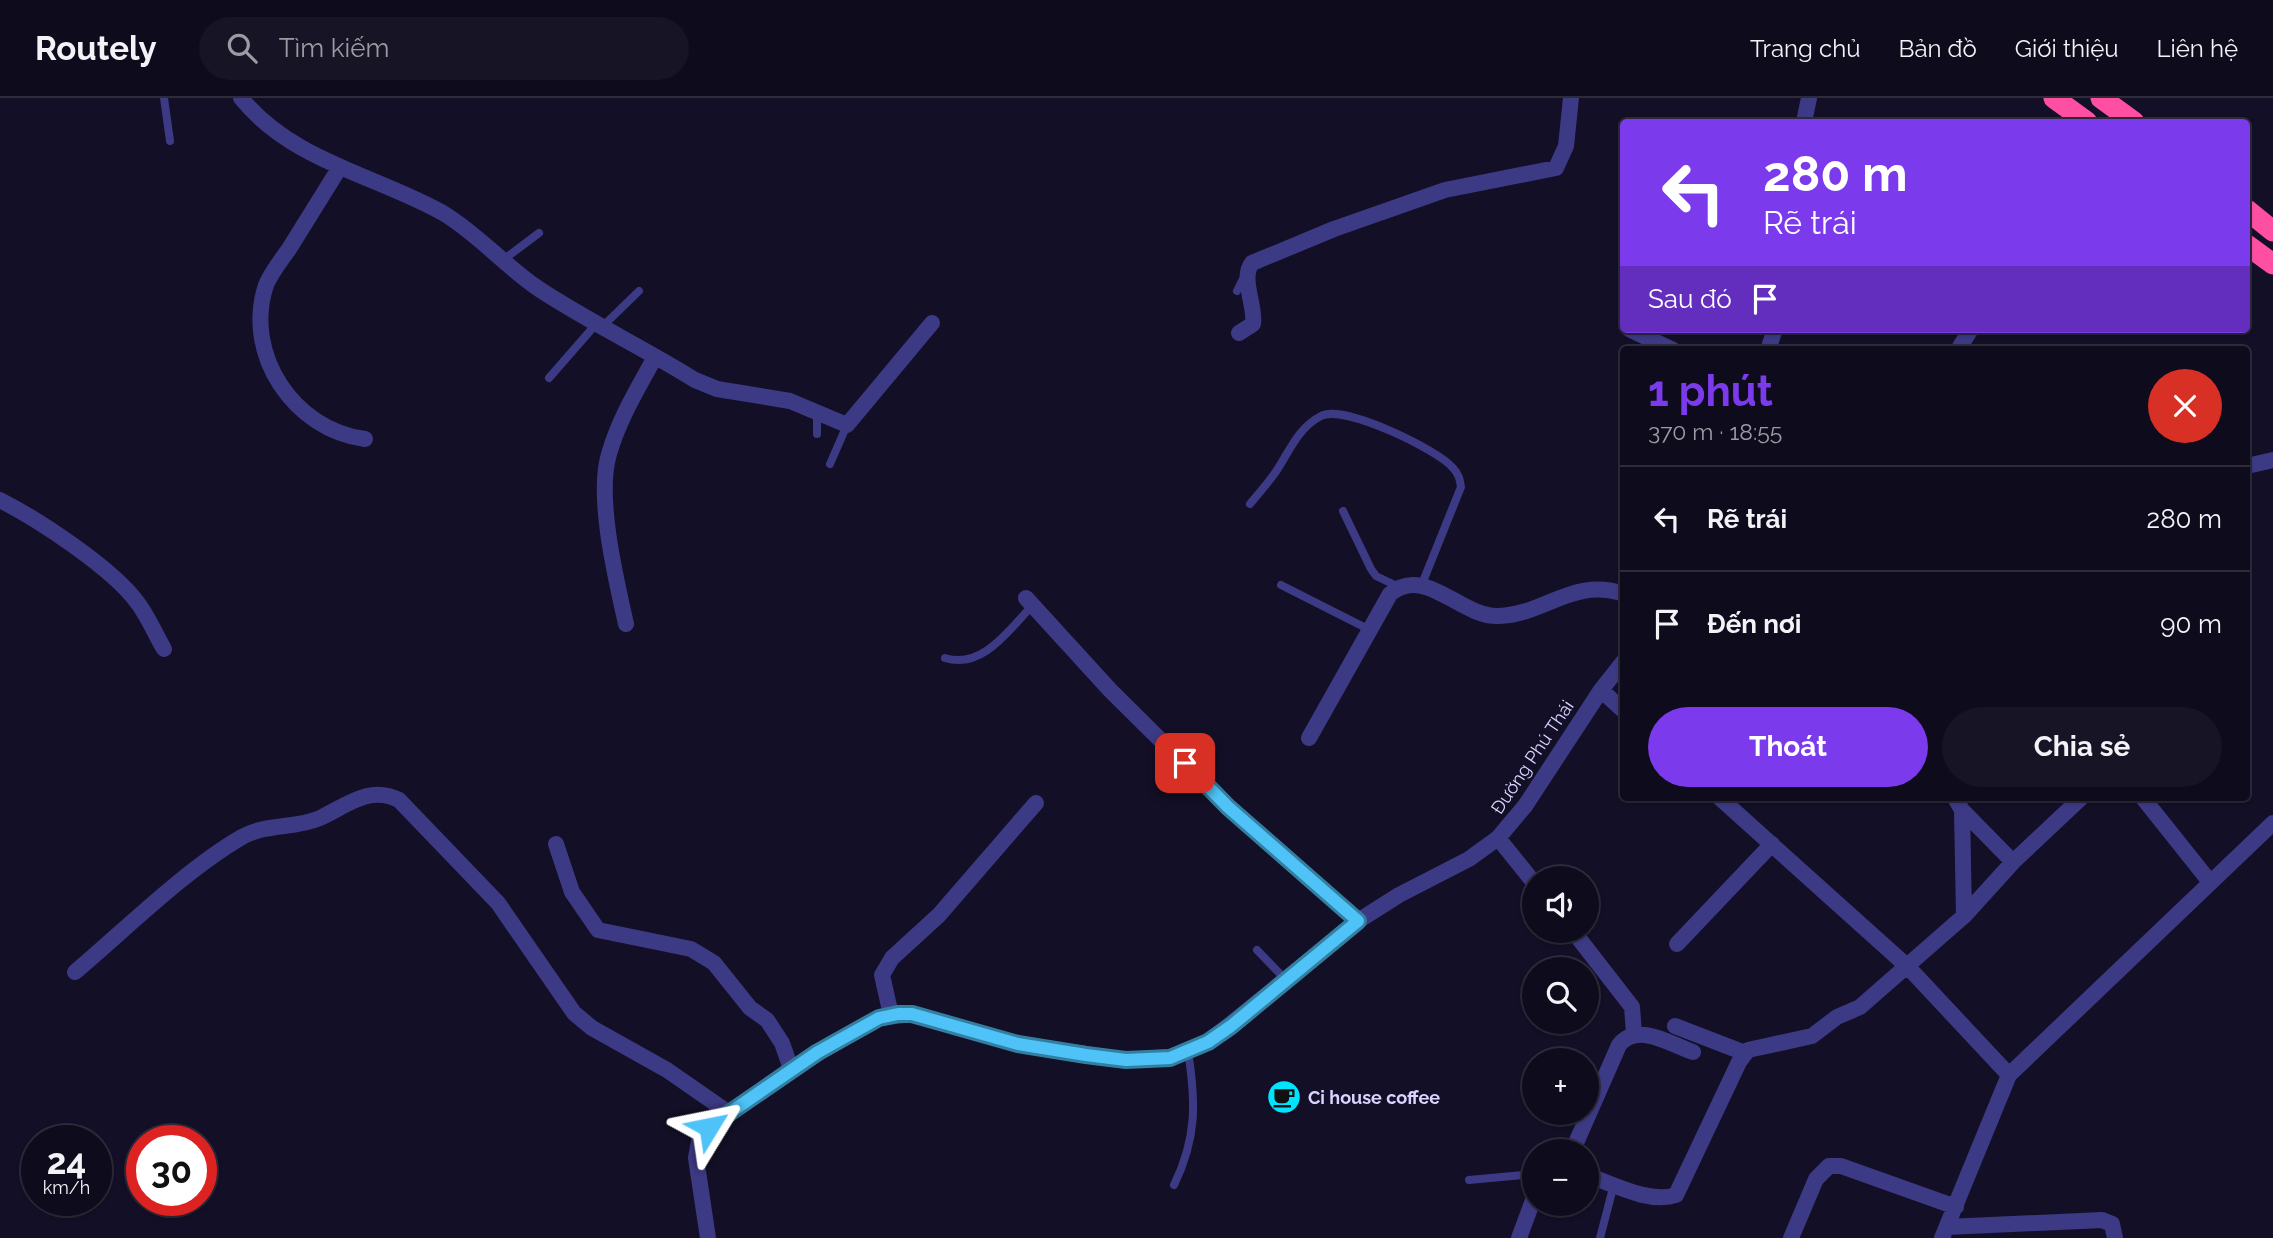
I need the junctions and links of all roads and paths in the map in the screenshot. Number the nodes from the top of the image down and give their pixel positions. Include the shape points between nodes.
1 (164, 98) edge
2 (241, 98) edge
3 (1571, 98) edge
4 (1809, 98) edge
5 (2054, 98) edge
6 (2108, 100) edge
7 (1805, 119) edge
8 (2083, 119) edge
9 (2130, 119) edge
10 (170, 141) dead end
11 (340, 167) junction
12 (2250, 212) edge
13 (2273, 231) edge
14 (539, 233) dead end
15 (2250, 246) edge
16 (503, 260) junction
17 (2273, 264) edge
18 (1247, 273) junction
19 (639, 291) dead end
20 (1237, 291) dead end
21 (932, 323) dead end
22 (601, 324) junction
23 (1239, 333) dead end
24 (1637, 333) edge
25 (1665, 346) edge
26 (655, 357) junction
27 (549, 378) dead end
28 (817, 412) junction
29 (847, 425) junction
30 (817, 433) dead end
31 (365, 439) dead end
32 (2273, 460) edge
33 (830, 464) dead end
34 (2250, 465) edge
35 (0, 500) edge
36 (1250, 504) dead end
37 (1343, 511) dead end
38 (1422, 584) junction
39 (1281, 585) dead end
40 (1399, 587) junction
41 (1620, 593) edge
42 (1030, 602) joint
43 (626, 624) dead end
44 (1370, 629) junction
45 (164, 649) dead end
46 (946, 658) dead end
47 (1620, 666) edge
48 (1601, 690) junction
49 (1620, 707) edge
50 (1309, 737) dead end
51 (1723, 801) edge
52 (2078, 801) edge
53 (2145, 801) edge
54 (1036, 803) dead end
55 (1958, 804) edge
56 (2273, 823) edge
57 (1498, 838) junction
58 (1772, 844) junction
59 (556, 845) dead end
60 (2013, 862) junction
61 (1522, 868) edge
62 (2210, 882) junction
63 (1964, 916) junction
64 (1358, 921) junction
65 (1582, 943) edge
66 (1677, 944) dead end
67 (1256, 950) dead end
68 (1908, 967) junction
69 (75, 972) dead end
70 (1286, 980) junction
71 (891, 1016) junction
72 (1675, 1026) dead end
73 (1634, 1034) junction
74 (1188, 1051) junction
75 (1693, 1052) dead end
76 (1745, 1053) junction
77 (791, 1069) junction
78 (2009, 1075) junction
79 (729, 1113) junction
80 (1578, 1139) edge
81 (1522, 1175) edge
82 (1599, 1179) edge
83 (1469, 1180) dead end
84 (1614, 1184) junction
85 (1174, 1185) dead end
86 (1956, 1207) junction
87 (1527, 1216) edge
88 (1945, 1232) edge
89 (708, 1238) edge
90 (1519, 1238) edge
91 (1600, 1238) edge
92 (1791, 1238) edge
93 (2115, 1238) edge

1 - 10 lane
2 - 11 street via 312,156
3 - 18 street via 1566,146 1556,168 1434,194 1271,253 1252,263
4 - 7 street
5 - 8 highway
6 - 9 highway
11 - 16 street via 440,212
11 - 31 street via 267,284 261,329 278,383 297,408 324,428
12 - 13 highway
14 - 16 lane
15 - 17 highway
16 - 22 street via 536,287
18 - 20 lane
18 - 23 street via 1254,319 1251,327
19 - 22 lane
21 - 29 street
22 - 26 street
22 - 27 lane
24 - 25 street
26 - 28 street via 717,389 767,395
26 - 43 street via 608,457 614,571
28 - 29 street
28 - 30 lane
29 - 33 lane
32 - 34 street
35 - 45 street via 33,517 137,601
36 - 38 lane via 1292,442 1324,414 1339,412 1389,430 1448,462 1460,479 1461,487
37 - 40 lane via 1376,576
38 - 40 street
38 - 41 street via 1474,610 1499,616 1588,588
39 - 44 lane
40 - 44 street
42 - 46 lane via 983,654
42 - 64 street via 1228,807
44 - 50 street
47 - 48 street, Đường Phú Thái
48 - 49 street
48 - 57 street, Đường Phú Thái via 1525,806
51 - 58 street
52 - 60 street
53 - 62 street
54 - 71 street via 939,915 892,958 881,975
55 - 60 street
55 - 63 street
56 - 62 street
57 - 61 street
57 - 64 street, Đường Phú Thái
58 - 66 street
58 - 68 street
59 - 77 street via 572,891 598,930 691,949 714,963 750,1008 767,1020
60 - 63 street
62 - 78 street
63 - 68 street
64 - 70 street, Đường Phú Thái
65 - 73 street via 1632,1007
67 - 70 lane
68 - 76 street via 1818,1034 1757,1046
68 - 78 street
69 - 79 street via 243,836 267,827 314,820 344,803 386,794 399,800 498,902 574,1013
70 - 74 street, Đường Phú Thái via 1231,1026
71 - 74 street, Đường Phú Thái via 912,1014 1018,1044 1086,1055 1153,1059
71 - 77 street, Đường Phú Thái via 879,1018
72 - 76 street
73 - 75 street
73 - 80 street via 1619,1045
74 - 85 lane via 1194,1091 1192,1129 1188,1157
76 - 84 street via 1679,1192 1658,1197
77 - 79 street, Đường Phú Thái
78 - 86 street
79 - 89 street, Đường Phú Thái via 709,1127 699,1141 696,1158
81 - 83 lane
82 - 84 street
84 - 91 lane
86 - 88 street
86 - 92 street via 1841,1166 1829,1166 1816,1179
87 - 90 street
88 - 93 street via 2102,1220 2112,1224

